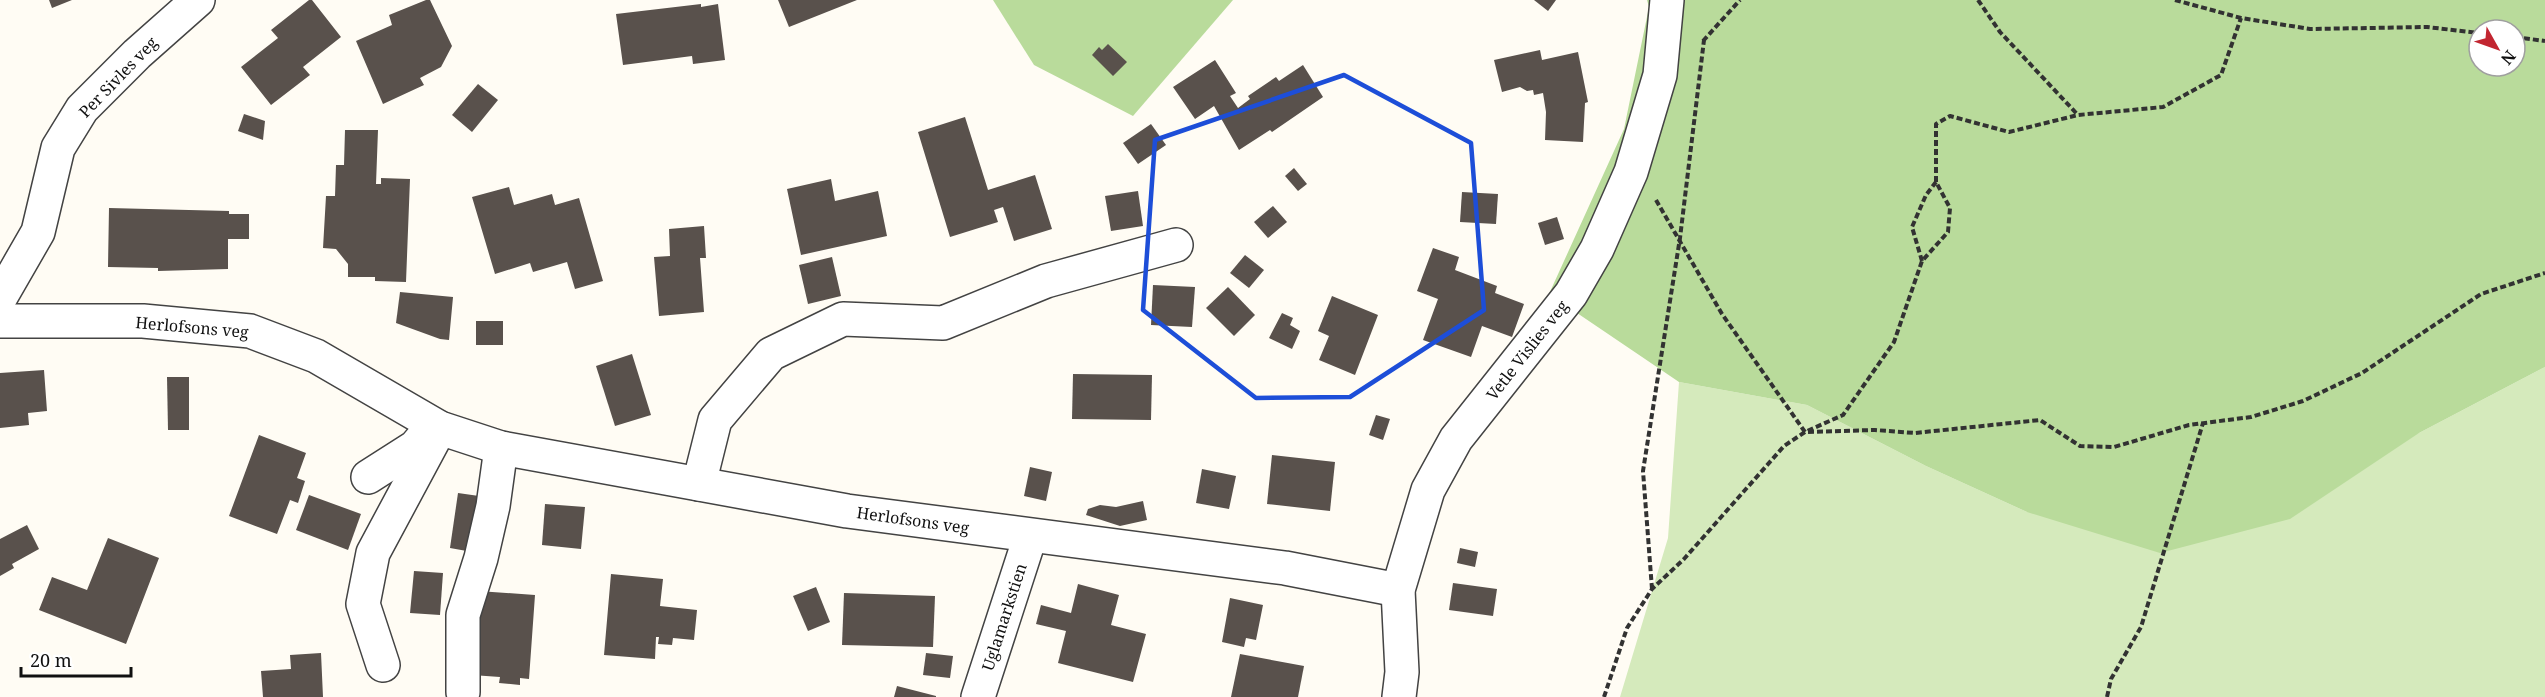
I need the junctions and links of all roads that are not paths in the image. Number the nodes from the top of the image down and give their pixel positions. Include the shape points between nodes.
1 (198, 0) edge
2 (1667, 0) edge
3 (1176, 245) dead end
4 (0, 298) edge
5 (0, 321) edge
6 (437, 426) junction
7 (501, 448) junction
8 (368, 477) dead end
9 (699, 484) junction
10 (1030, 537) junction
11 (1398, 590) junction
12 (383, 664) dead end
13 (463, 692) dead end
14 (978, 697) edge
15 (1399, 697) edge

1 - 4 street, Per Sivles veg via 82,109 58,148 38,232
2 - 11 street, Vetle Vislies veg via 1660,75 1631,172 1597,249 1571,294 1456,439 1428,490
3 - 9 street via 1046,281 944,323 843,319 771,354 715,420
5 - 6 street, Herlofsons veg via 142,321 250,331 316,356
6 - 7 street, Herlofsons veg
6 - 8 street via 415,447
6 - 12 street via 373,553 363,604
7 - 9 street, Herlofsons veg
7 - 13 street via 493,506 463,615
9 - 10 street, Herlofsons veg via 847,511
10 - 11 street, Herlofsons veg via 1285,568
10 - 14 street, Uglamarkstien
11 - 15 street, Vetle Vislies veg via 1402,672

